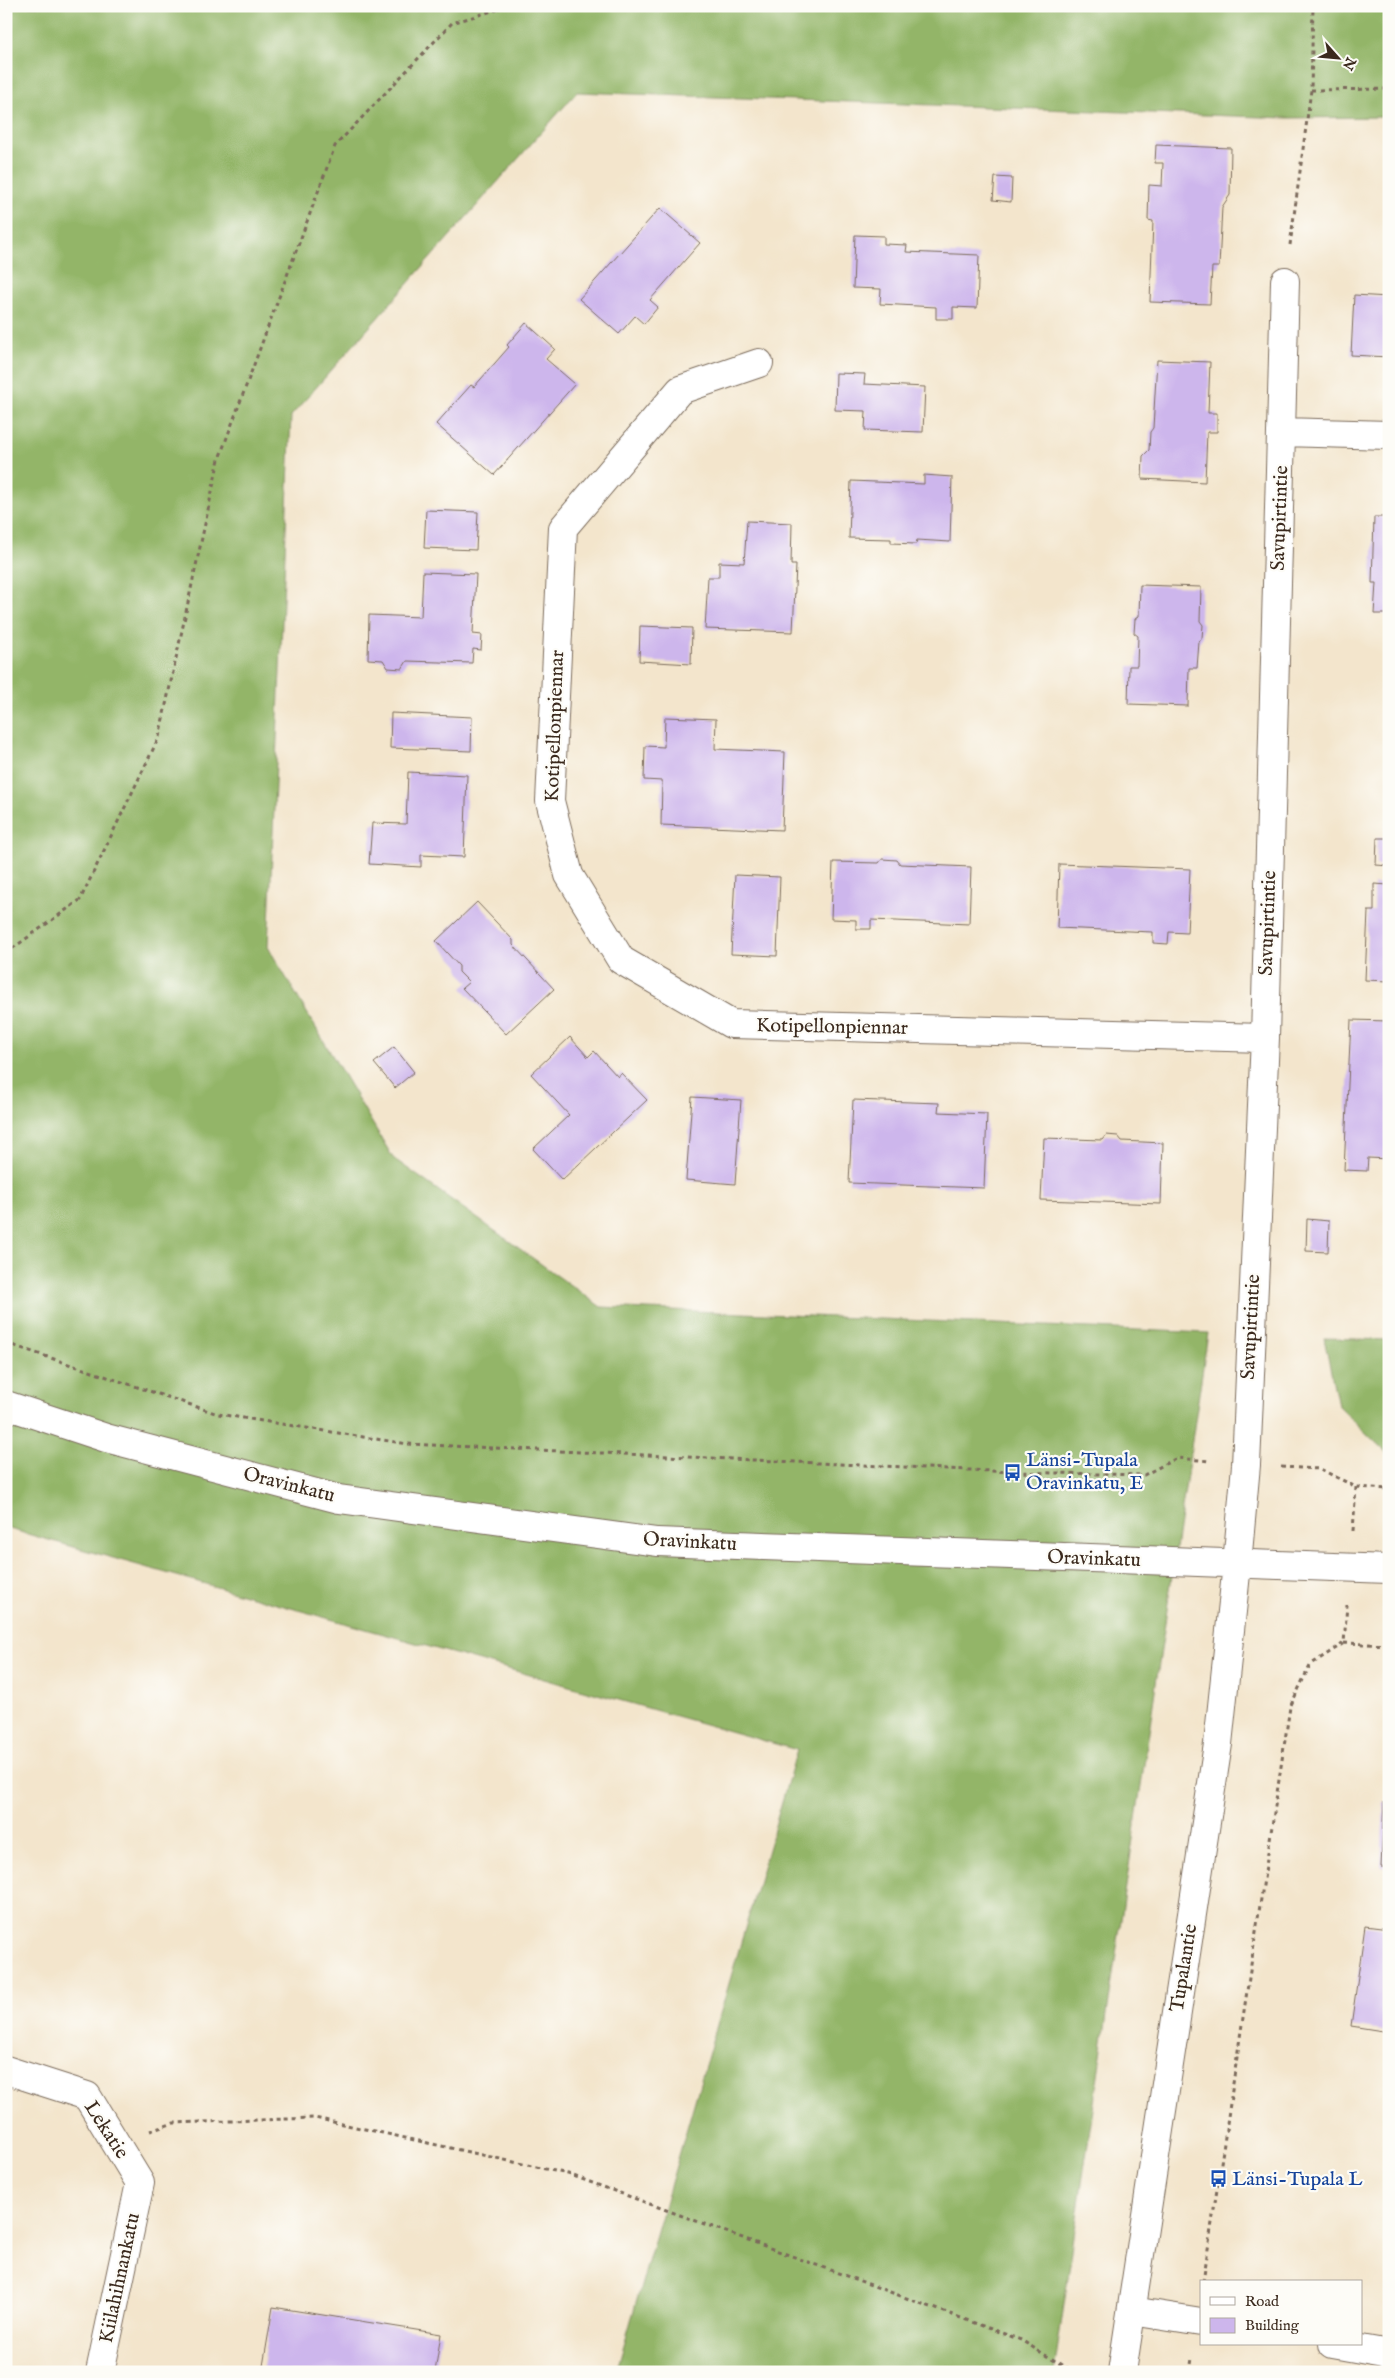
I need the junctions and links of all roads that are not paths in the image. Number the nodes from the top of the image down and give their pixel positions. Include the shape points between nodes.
1 (1285, 281) road end
2 (760, 364) dead end
3 (1282, 432) junction
4 (1389, 435) edge
5 (1265, 1038) junction
6 (6, 1405) edge
7 (1237, 1564) junction
8 (1389, 1569) edge
9 (6, 2070) edge
10 (140, 2184) joint
11 (1132, 2311) junction
12 (1200, 2322) edge
13 (1344, 2346) edge
14 (1389, 2354) edge
15 (100, 2372) edge
16 (1122, 2372) edge

1 - 3 street, Savupirtintie
2 - 5 street, Kotipellonpiennar via 680,390 562,528 550,801 569,875 621,960 731,1024
3 - 4 street
3 - 5 street, Savupirtintie
5 - 7 street, Savupirtintie via 1246,1464
6 - 7 street, Oravinkatu via 106,1438 339,1499 658,1542
7 - 8 street, Oravinkatu
7 - 11 street, Tupalantie via 1218,1744
9 - 10 street, Lekatie via 87,2096
10 - 15 street, Kiilahihnankatu
11 - 12 street
11 - 16 street, Tupalantie
13 - 14 street

